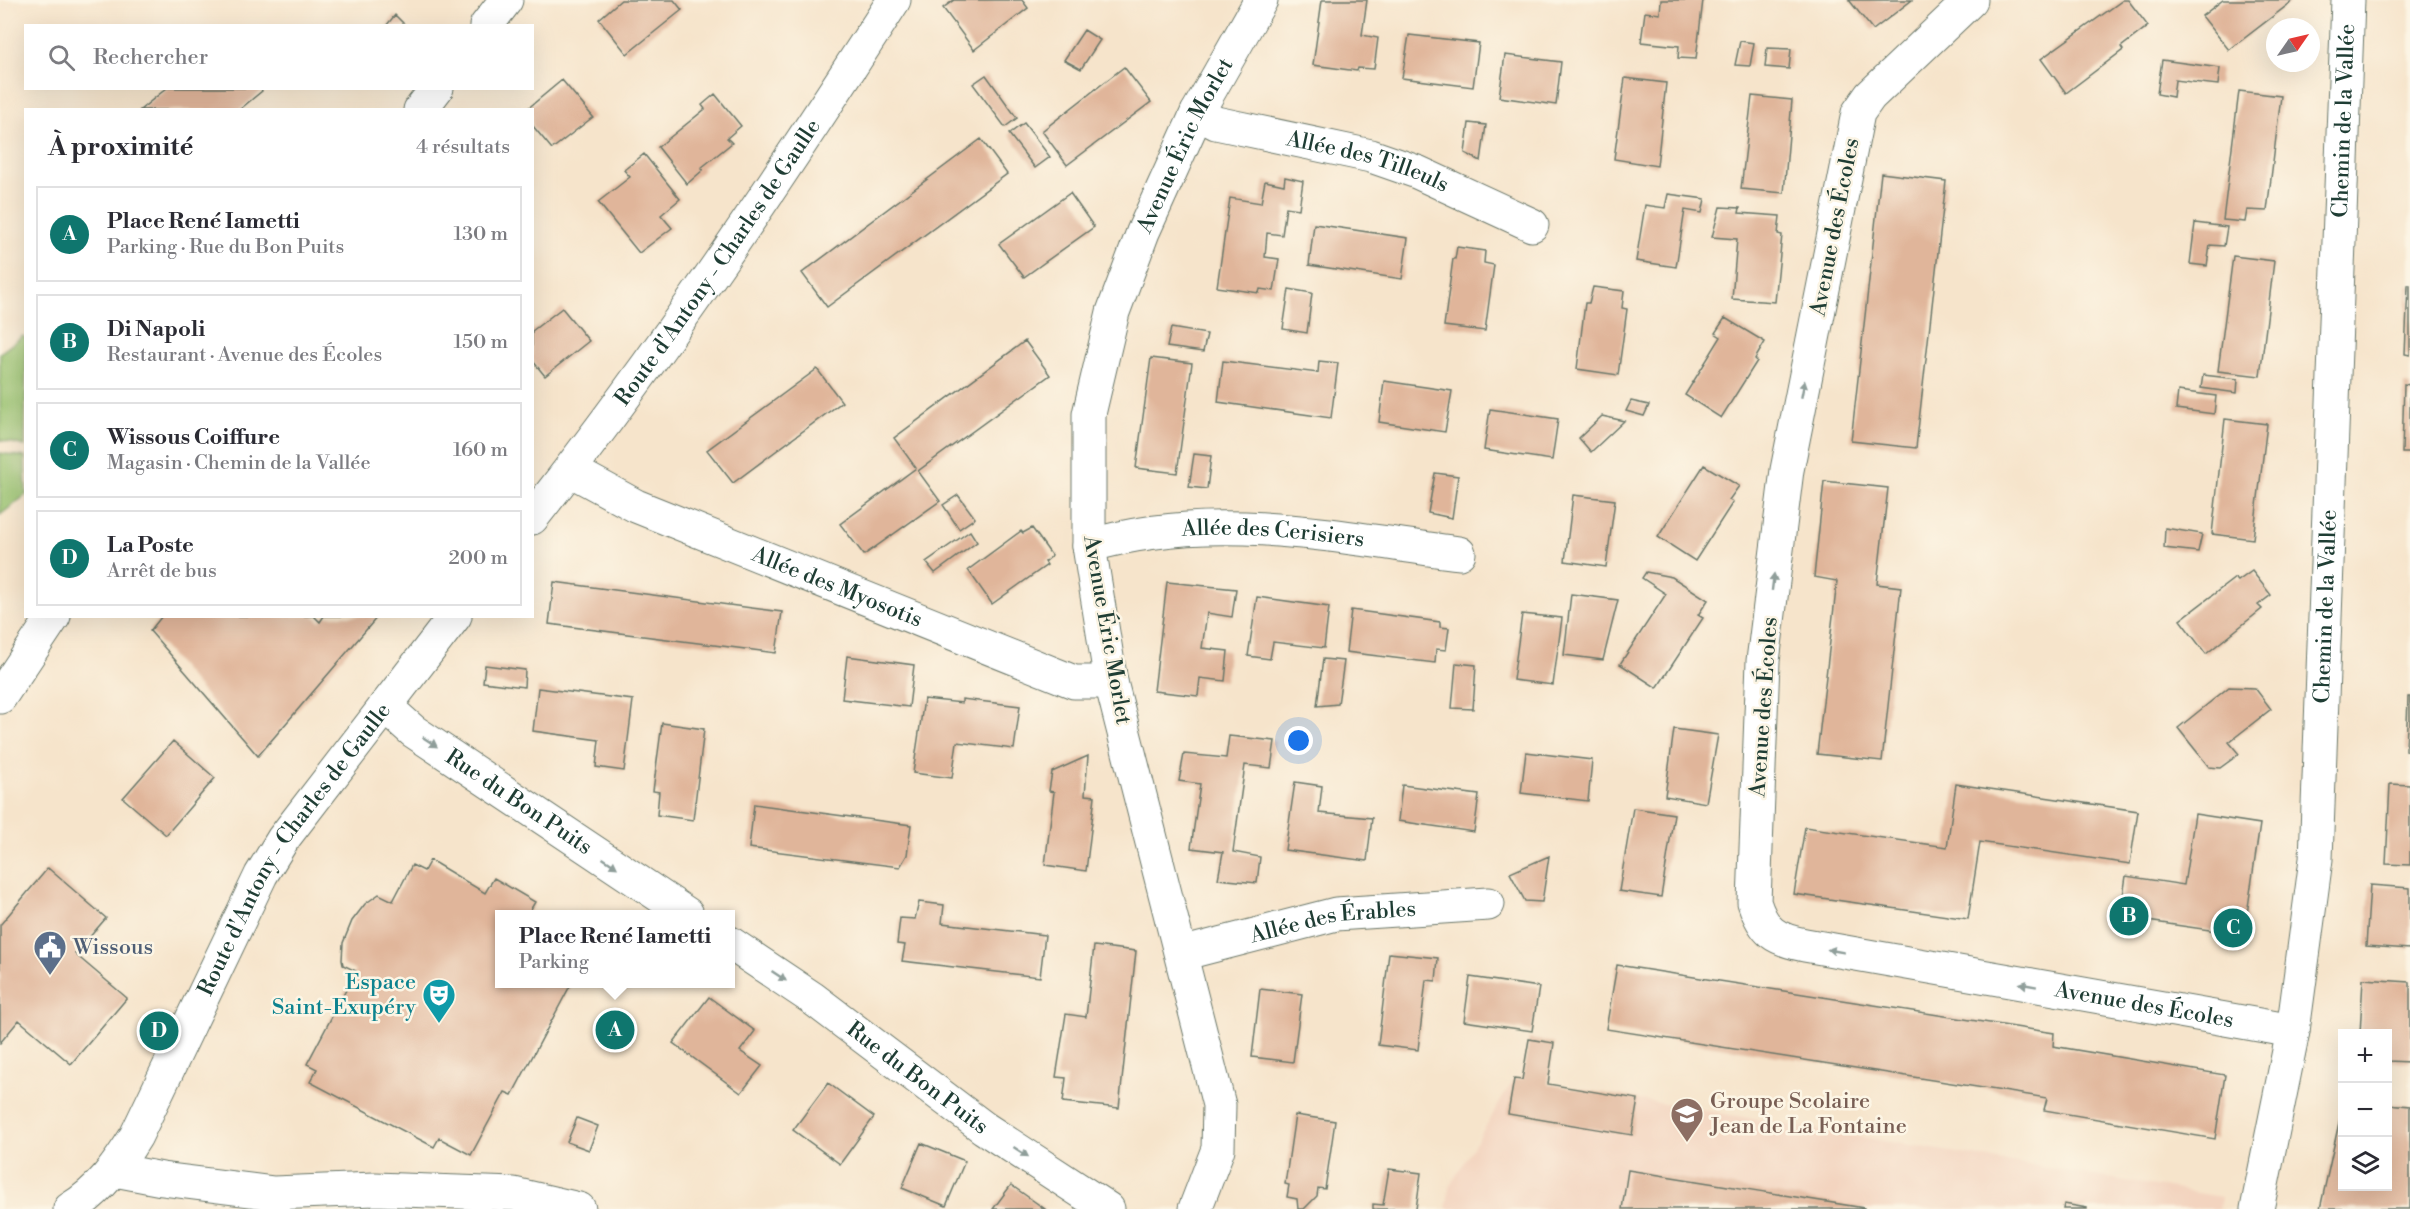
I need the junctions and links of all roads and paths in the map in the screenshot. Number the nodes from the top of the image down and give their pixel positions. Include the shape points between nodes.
1 (506, 0) edge
2 (894, 0) edge
3 (1261, 0) edge
4 (1971, 0) edge
5 (2348, 0) edge
6 (488, 24) edge
7 (435, 90) edge
8 (421, 108) edge
9 (1197, 113) junction
10 (1533, 225) dead end
11 (570, 470) junction
12 (534, 515) edge
13 (1089, 546) junction
14 (1459, 553) dead end
15 (53, 618) edge
16 (453, 618) edge
17 (1111, 682) junction
18 (0, 697) edge
19 (385, 706) junction
20 (1488, 904) dead end
21 (680, 910) edge
22 (735, 946) edge
23 (1181, 954) junction
24 (2293, 1031) junction
25 (115, 1170) junction
26 (274, 1201) edge
27 (70, 1209) edge
28 (579, 1209) edge
29 (1108, 1209) edge
30 (1195, 1209) edge
31 (2257, 1209) edge

1 - 6 street
2 - 11 street, Route d'Antony - Charles de Gaulle via 709,281
3 - 9 street, Avenue Éric Morlet
24 -> 4 street, Avenue des Écoles via 1784,941 1761,923 1754,902 1764,661 1787,470 1858,113 1870,96
5 - 24 street, Chemin de la Vallée via 2316,860
7 - 8 street
9 - 10 street, Allée des Tilleuls via 1216,123 1371,156 1417,172
9 - 13 street, Avenue Éric Morlet via 1143,232 1113,312 1089,414
11 - 12 street, Route d'Antony - Charles de Gaulle
11 - 17 street, Allée des Myosotis via 636,506 1074,682
13 - 14 street, Allée des Cerisiers via 1113,538 1197,526 1253,527
13 - 17 street, Avenue Éric Morlet
15 - 18 street
16 - 19 street, Route d'Antony - Charles de Gaulle
17 - 23 street, Avenue Éric Morlet
19 -> 21 street, Rue du Bon Puits via 413,731
19 - 25 street, Route d'Antony - Charles de Gaulle via 283,839 261,875 156,1098
20 - 23 street, Allée des Érables via 1336,914
22 -> 29 street, Rue du Bon Puits via 812,998 984,1128
23 - 30 street, Avenue Éric Morlet via 1219,1105 1218,1149
24 - 31 street, Chemin de la Vallée
25 - 26 street
25 - 27 street, Route d'Antony - Charles de Gaulle via 90,1197
26 - 28 street via 375,1189 514,1194

